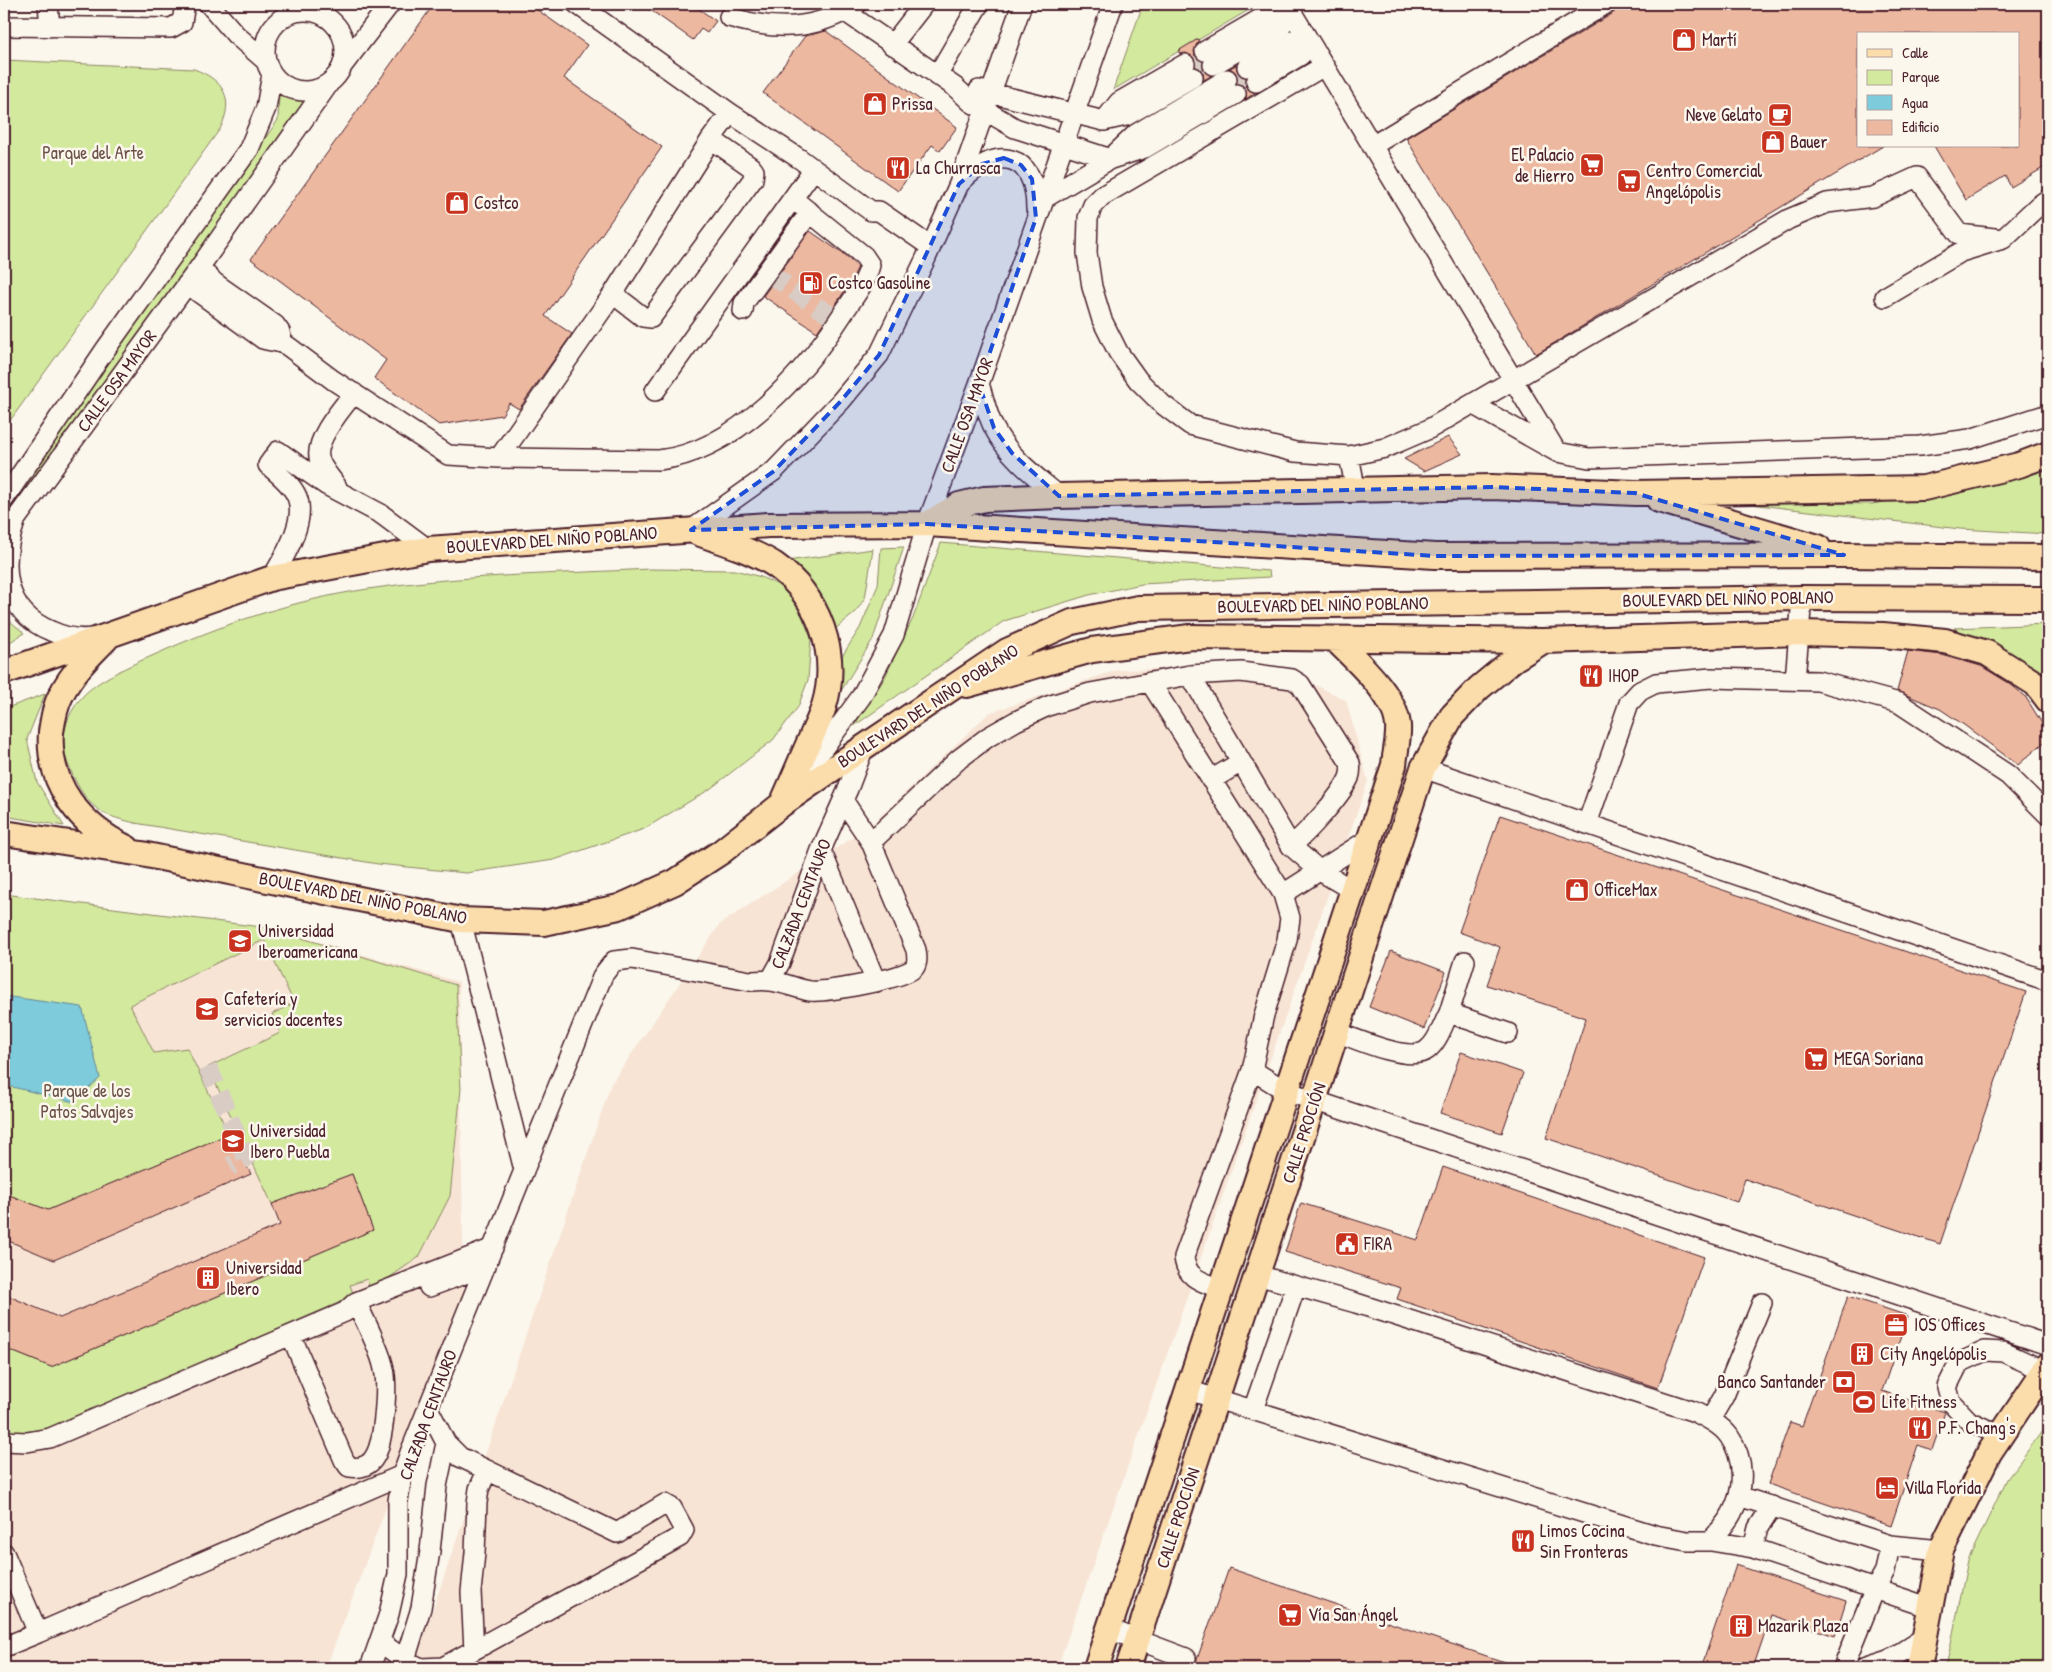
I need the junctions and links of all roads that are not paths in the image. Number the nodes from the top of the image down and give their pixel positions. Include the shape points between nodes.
1 (48, 4) edge
2 (185, 4) edge
3 (209, 4) edge
4 (390, 4) edge
5 (577, 4) edge
6 (924, 4) edge
7 (979, 4) edge
8 (1022, 4) edge
9 (1113, 4) edge
10 (1606, 4) edge
11 (1293, 7) edge
12 (312, 8) edge
13 (851, 8) edge
14 (729, 17) dead end
15 (4, 26) edge
16 (50, 28) junction
17 (1308, 41) junction
18 (892, 45) junction
19 (1209, 58) tunnel mouth
20 (342, 66) junction
21 (1324, 66) junction
22 (269, 67) junction
23 (1189, 70) tunnel mouth
24 (1252, 75) tunnel mouth
25 (937, 76) junction
26 (330, 82) junction
27 (1232, 87) tunnel mouth
28 (988, 102) junction
29 (730, 113) junction
30 (1074, 113) junction
31 (711, 139) junction
32 (1064, 144) junction
33 (1372, 146) junction
34 (1111, 159) junction
35 (813, 170) junction
36 (958, 184) junction
37 (793, 198) junction
38 (1043, 199) junction
39 (2048, 199) edge
40 (810, 212) junction
41 (1036, 218) junction
42 (2003, 239) junction
43 (929, 252) junction
44 (200, 268) junction
45 (188, 284) junction
46 (613, 294) junction
47 (1885, 297) dead end
48 (743, 311) dead end
49 (282, 342) junction
50 (1514, 380) junction
51 (979, 384) junction
52 (656, 391) dead end
53 (354, 393) junction
54 (1472, 404) junction
55 (2048, 414) edge
56 (1558, 452) junction
57 (2048, 454) edge
58 (1349, 456) junction
59 (499, 458) junction
60 (1353, 476) dead end
61 (341, 493) junction
62 (1635, 493) junction
63 (1059, 496) junction
64 (4, 499) edge
65 (928, 524) junction
66 (691, 530) junction
67 (428, 549) junction
68 (1844, 555) junction
69 (2048, 557) edge
70 (272, 578) junction
71 (1802, 598) junction
72 (2048, 599) edge
73 (1800, 633) junction
74 (110, 634) junction
75 (1335, 639) junction
76 (1543, 640) junction
77 (4, 672) edge
78 (1190, 675) junction
79 (1795, 680) junction
80 (1150, 682) junction
81 (944, 692) junction
82 (2048, 700) edge
83 (864, 747) junction
84 (1241, 762) junction
85 (1423, 768) junction
86 (1211, 780) junction
87 (843, 800) junction
88 (782, 804) junction
89 (2048, 815) edge
90 (1586, 824) junction
91 (4, 833) edge
92 (1369, 839) junction
93 (871, 842) junction
94 (1291, 846) junction
95 (822, 850) junction
96 (142, 854) junction
97 (1320, 871) junction
98 (1352, 890) junction
99 (1283, 894) junction
100 (461, 920) junction
101 (1465, 961) dead end
102 (770, 981) junction
103 (2048, 981) edge
104 (876, 982) junction
105 (1449, 1013) junction
106 (1337, 1032) junction
107 (1508, 1033) dead end
108 (1252, 1070) junction
109 (1286, 1091) junction
110 (1314, 1100) junction
111 (524, 1170) junction
112 (494, 1248) junction
113 (486, 1266) junction
114 (1257, 1275) junction
115 (1296, 1286) junction
116 (1221, 1289) junction
117 (1762, 1302) dead end
118 (354, 1309) junction
119 (291, 1335) junction
120 (2048, 1345) edge
121 (1202, 1346) junction
122 (1231, 1355) junction
123 (2046, 1368) edge
124 (1188, 1390) junction
125 (1217, 1399) junction
126 (428, 1408) junction
127 (1252, 1410) junction
128 (1710, 1420) junction
129 (2001, 1436) junction
130 (4, 1441) edge
131 (446, 1443) junction
132 (487, 1471) junction
133 (402, 1475) junction
134 (1739, 1496) junction
135 (1772, 1506) junction
136 (1711, 1541) junction
137 (1890, 1545) junction
138 (1753, 1548) junction
139 (1941, 1550) junction
140 (4, 1553) edge
141 (1875, 1588) junction
142 (1931, 1608) junction
143 (1109, 1629) junction
144 (38, 1633) junction
145 (1925, 1637) junction
146 (1138, 1639) junction
147 (380, 1642) junction
148 (4, 1647) edge
149 (474, 1650) junction
150 (1186, 1658) dead end
151 (405, 1660) junction
152 (370, 1668) edge
153 (1096, 1668) edge
154 (1128, 1668) edge
155 (1843, 1668) edge
156 (1864, 1668) edge
157 (1919, 1668) edge

1 - 16 street
2 - 16 street via 182,22 171,28
3 - 22 street
4 - 20 street
5 - 29 street
6 - 18 street
7 - 25 street
8 - 28 street
9 - 30 street, CALLE OSA MAYOR
10 - 33 street
11 - 17 street
11 - 19 street via 1272,12
12 - 20 street via 333,22 343,38
12 - 22 street via 282,19 273,28 266,44
13 - 14 street via 806,25 782,27 754,25
13 - 18 street
15 - 16 street
17 - 21 street
17 - 24 street via 1301,55
18 - 25 street
20 - 26 street
21 - 33 street
21 - 58 street via 1102,196 1088,218 1087,253 1092,287 1102,320 1138,380 1162,404 1190,425 1295,452
22 - 26 street via 279,82 299,91 321,88
22 - 64 street, CALLE OSA MAYOR via 266,108 249,149 105,350
23 - 30 street via 1119,102 1104,121
25 - 28 street via 972,102
26 - 44 street, CALLE OSA MAYOR
27 - 34 street
28 - 30 street
28 - 32 street via 1015,128
28 - 36 street
29 - 31 street
29 - 35 street
30 - 32 street, CALLE OSA MAYOR
31 - 46 street
31 - 46 street via 752,167 753,179 652,318 643,317
32 - 34 street
32 - 38 street, CALLE OSA MAYOR
33 - 50 street
34 - 38 street
35 - 37 street
35 - 43 street via 871,211 879,211
36 - 41 street via 972,170 992,159 1013,161 1032,179
36 - 43 street
37 - 40 street
37 - 52 street
38 - 41 street, CALLE OSA MAYOR
39 - 42 street
40 - 48 street via 769,273 744,303
40 - 59 street via 864,256 870,265 868,275 804,366 751,418 720,440 678,458
41 - 51 street, CALLE OSA MAYOR
42 - 47 street via 1961,252
42 - 50 street via 1959,234 1917,177 1873,197 1828,203 1788,219
43 - 66 street via 878,355 841,401 774,471
44 - 45 street, CALLE OSA MAYOR
44 - 49 street via 215,283 275,325
45 - 49 street via 262,338 274,343
45 - 74 street, CALLE OSA MAYOR via 16,519 8,537 4,556 8,587 28,618 64,637 88,638
46 - 59 street
49 - 53 street
50 - 54 street
50 - 56 street
51 - 63 street via 994,428 1028,471
51 - 65 street, CALLE OSA MAYOR
53 - 59 street via 448,455
53 - 61 street via 337,414 318,453 320,462
54 - 56 street
54 - 58 street via 1429,429 1384,448
55 - 56 street via 1970,439 1920,446 1590,458
57 - 62 main road via 2019,465 1924,488
58 - 60 street
61 - 67 street via 381,514
61 - 70 street via 302,470 273,458 300,506 290,547
62 - 63 main road via 1492,487
62 - 68 main road
63 - 65 main road via 984,499 958,505
65 - 66 main road, BOULEVARD DEL NIÑO POBLANO via 768,525
65 - 68 main road, BOULEVARD DEL NIÑO POBLANO via 1435,556
65 - 88 street, CALLE OSA MAYOR via 894,635 861,698
66 - 67 main road, BOULEVARD DEL NIÑO POBLANO
66 - 88 main road via 775,565 811,602 825,633 830,676 824,707
67 - 70 main road, BOULEVARD DEL NIÑO POBLANO
68 - 69 main road, BOULEVARD DEL NIÑO POBLANO
70 - 74 main road, BOULEVARD DEL NIÑO POBLANO
71 - 72 main road, BOULEVARD DEL NIÑO POBLANO
71 - 73 street
71 - 81 main road, BOULEVARD DEL NIÑO POBLANO via 1138,608 1072,622 1007,651
73 - 76 main road
73 - 79 street
73 - 82 main road via 1884,635 1945,641 1987,653 2036,684
74 - 77 main road, BOULEVARD DEL NIÑO POBLANO
74 - 96 main road via 88,657 60,696 53,720 51,757 67,797 79,812 109,838
75 - 76 main road
75 - 81 main road via 1190,638 1092,650
75 - 92 main road, CALLE PROCIÓN via 1378,684 1390,702 1398,726 1394,765
76 - 85 main road, CALLE PROCIÓN via 1479,688 1452,716
78 - 80 street
78 - 84 street
78 - 94 street via 1241,672 1292,679 1300,684 1350,762 1349,779 1325,811
79 - 89 street via 1818,681 1899,703 2008,775
79 - 90 street via 1711,678 1656,683 1640,691 1629,702
80 - 86 street
80 - 93 street via 1090,692 1048,706 988,737 958,759
81 - 83 main road, BOULEVARD DEL NIÑO POBLANO
83 - 87 street, CALZADA CENTAURO
83 - 88 main road, BOULEVARD DEL NIÑO POBLANO
84 - 86 street
84 - 94 street
85 - 90 street
85 - 106 main road, CALLE PROCIÓN
86 - 99 street
87 - 93 street
87 - 95 street, CALZADA CENTAURO
88 - 100 main road, BOULEVARD DEL NIÑO POBLANO via 721,852 675,882 618,907 544,923
90 - 103 street
91 - 96 main road, BOULEVARD DEL NIÑO POBLANO
92 - 97 street
92 - 98 main road, CALLE PROCIÓN
93 - 104 street via 917,959 907,974
94 - 97 street
95 - 102 street, CALZADA CENTAURO via 780,963
95 - 104 street
96 - 100 main road, BOULEVARD DEL NIÑO POBLANO
97 - 98 street
97 - 99 street
98 - 109 main road, CALLE PROCIÓN
99 - 108 street via 1290,918 1287,940 1264,1015
100 - 111 street
101 - 105 street
102 - 104 street via 812,991
102 - 111 street, CALZADA CENTAURO via 750,981 632,959 614,961 603,976
105 - 106 street via 1433,1044 1426,1051 1412,1054 1371,1045
105 - 107 street
106 - 110 main road, CALLE PROCIÓN
108 - 109 street
108 - 116 street via 1184,1257 1185,1267 1198,1280
109 - 110 street
109 - 116 main road, CALLE PROCIÓN
110 - 114 main road, CALLE PROCIÓN
110 - 120 street
111 - 112 street, CALZADA CENTAURO
112 - 113 street, CALZADA CENTAURO
112 - 118 street
113 - 118 street
113 - 126 street, CALZADA CENTAURO
114 - 115 street
114 - 122 main road, CALLE PROCIÓN
115 - 127 street
115 - 128 street via 1695,1412
116 - 121 main road, CALLE PROCIÓN
117 - 128 street via 1724,1396
118 - 119 street
118 - 119 street via 384,1368 386,1380 378,1449 369,1464 349,1467 344,1460
119 - 130 street via 50,1438
121 - 122 main road
121 - 124 main road, CALLE PROCIÓN
122 - 125 main road, CALLE PROCIÓN
123 - 129 main road
123 - 129 street via 2003,1352 1985,1351 1959,1363 1947,1387 1951,1402 1969,1421
124 - 125 street
124 - 143 main road, CALLE PROCIÓN
125 - 127 street
125 - 146 main road, CALLE PROCIÓN
126 - 131 street
126 - 133 street, CALZADA CENTAURO
127 - 136 street via 1655,1535 1687,1541
128 - 134 street via 1729,1436 1738,1454 1742,1477
129 - 139 main road via 1989,1453
131 - 132 street via 460,1457
131 - 151 street via 421,1608
132 - 149 street via 477,1503 471,1592
132 - 149 street via 616,1533 665,1504 672,1508 684,1530 680,1537
133 - 144 street
133 - 147 street, CALZADA CENTAURO via 398,1502 398,1574
134 - 135 street
134 - 136 street via 1732,1513
135 - 137 street
135 - 138 street via 1758,1528
136 - 138 street
137 - 139 street
137 - 141 street via 1886,1571
138 - 141 street
139 - 142 main road
140 - 144 street
141 - 142 street
141 - 155 street
142 - 145 main road
143 - 146 street
143 - 153 main road, CALLE PROCIÓN
144 - 148 street
145 - 156 street via 1889,1660
145 - 157 main road
146 - 150 street
146 - 154 main road, CALLE PROCIÓN
147 - 151 street
147 - 152 street, CALZADA CENTAURO
149 - 151 street via 443,1667 421,1668

